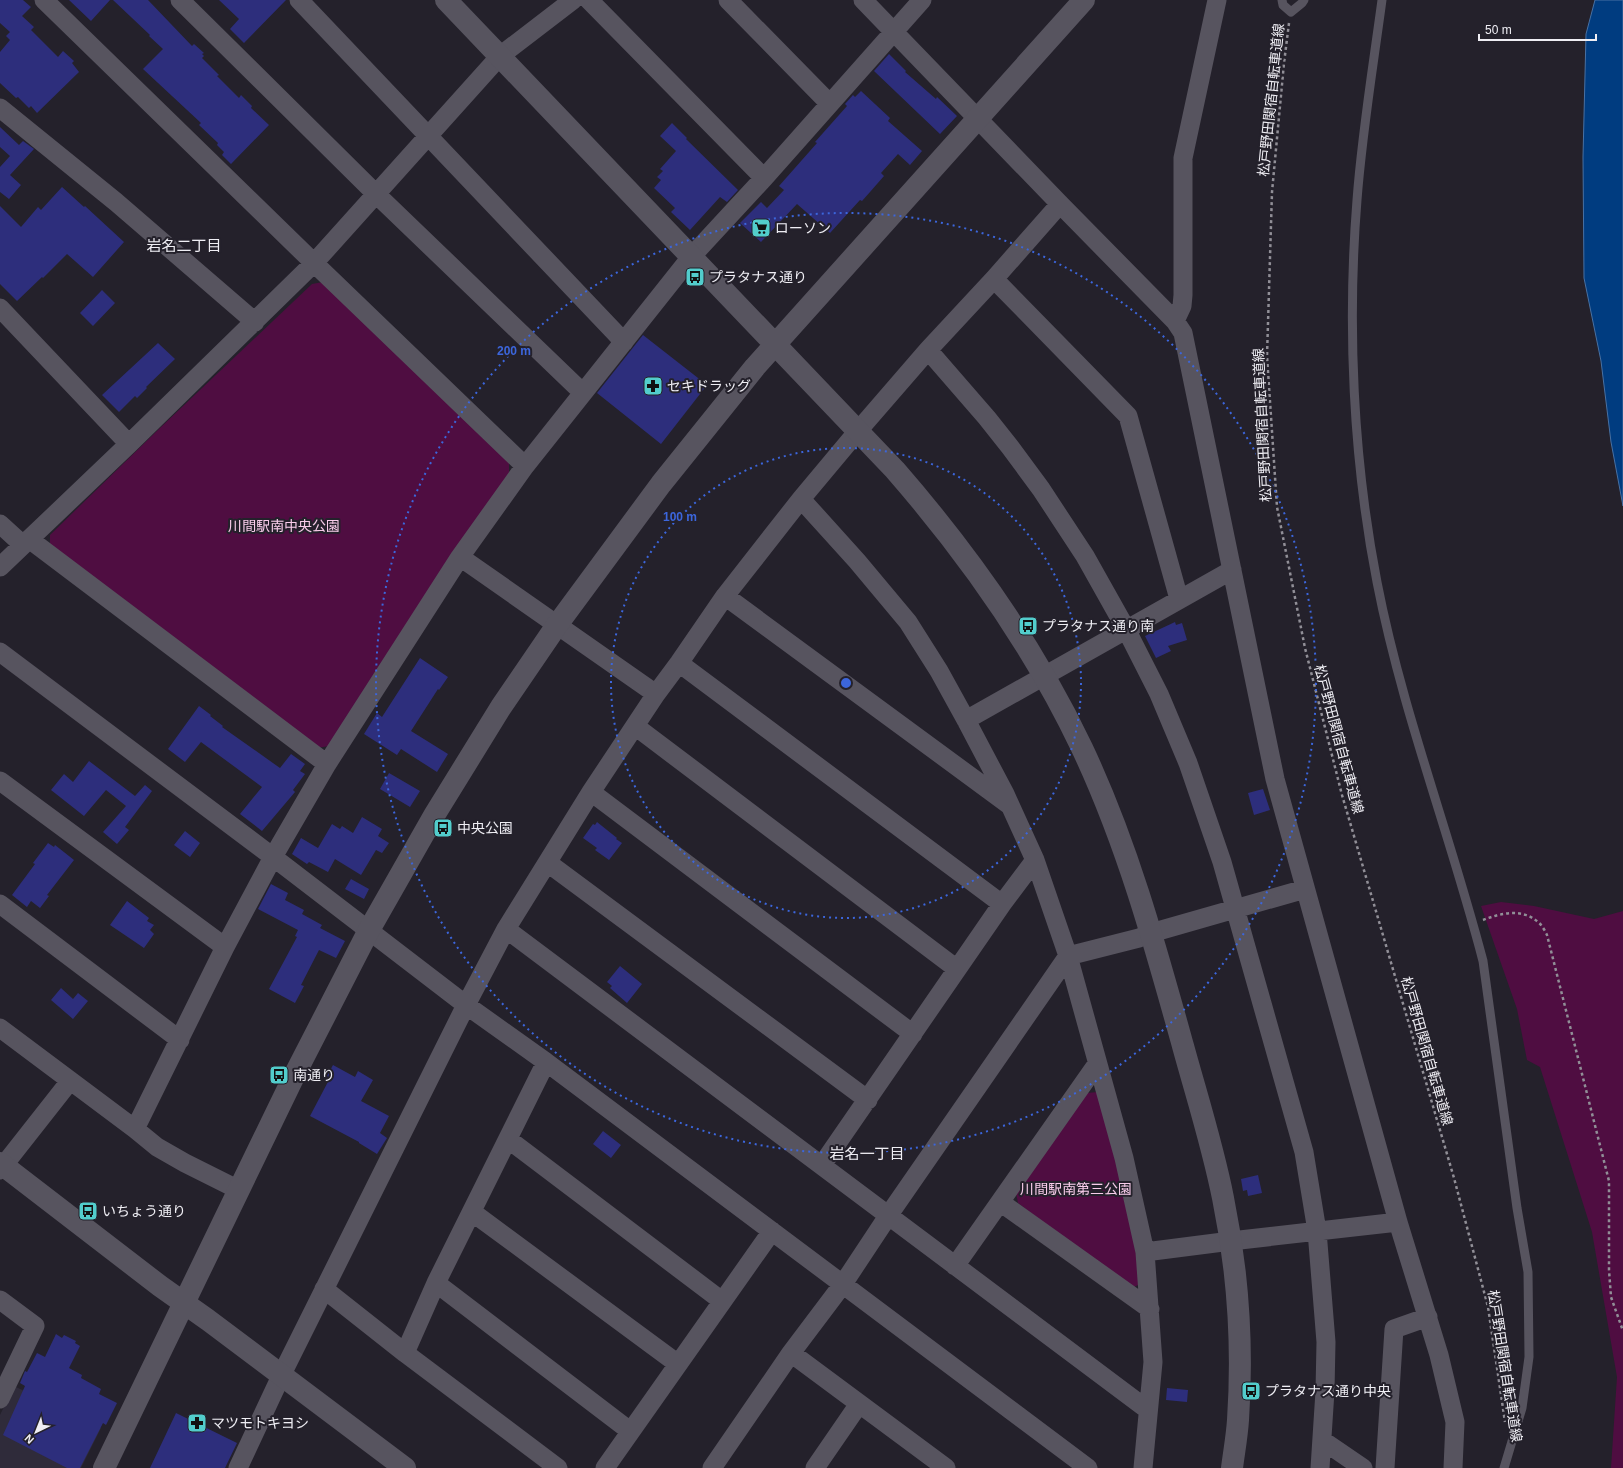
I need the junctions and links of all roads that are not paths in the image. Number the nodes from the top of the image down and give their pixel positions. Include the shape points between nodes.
1 (44, 0) edge
2 (180, 0) edge
3 (299, 0) edge
4 (446, 0) edge
5 (573, 0) edge
6 (589, 0) edge
7 (728, 0) edge
8 (863, 0) edge
9 (922, 0) edge
10 (1084, 0) edge
11 (1217, 0) edge
12 (1282, 0) edge
13 (1304, 0) edge
14 (1382, 0) edge
15 (894, 32) junction
16 (500, 56) junction
17 (829, 104) junction
18 (0, 108) edge
19 (978, 118) junction
20 (428, 135) junction
21 (764, 178) junction
22 (375, 193) junction
23 (1060, 204) junction
24 (691, 257) junction
25 (314, 263) junction
26 (994, 279) junction
27 (0, 308) edge
28 (1175, 321) junction
29 (255, 322) junction
30 (624, 342) junction
31 (774, 343) junction
32 (928, 350) junction
33 (583, 393) junction
34 (857, 432) junction
35 (129, 444) junction
36 (525, 466) junction
37 (801, 499) junction
38 (0, 524) edge
39 (26, 542) junction
40 (460, 557) junction
41 (0, 567) edge
42 (1232, 570) junction
43 (725, 596) junction
44 (1179, 599) junction
45 (557, 625) junction
46 (1126, 629) junction
47 (0, 652) edge
48 (679, 663) junction
49 (1045, 676) junction
50 (656, 694) junction
51 (966, 720) junction
52 (635, 726) junction
53 (327, 764) junction
54 (0, 781) edge
55 (591, 792) junction
56 (1010, 806) junction
57 (273, 856) junction
58 (1035, 860) junction
59 (548, 863) junction
60 (1305, 889) junction
61 (0, 904) edge
62 (1002, 904) junction
63 (1235, 909) junction
64 (506, 929) junction
65 (369, 930) junction
66 (1151, 933) junction
67 (225, 946) junction
68 (1068, 956) junction
69 (957, 969) junction
70 (466, 1005) junction
71 (0, 1028) edge
72 (913, 1034) junction
73 (180, 1040) junction
74 (546, 1062) junction
75 (1097, 1064) junction
76 (70, 1081) junction
77 (868, 1100) junction
78 (135, 1129) junction
79 (508, 1139) junction
80 (822, 1165) junction
81 (1, 1166) edge
82 (239, 1190) junction
83 (1000, 1202) junction
84 (472, 1212) junction
85 (888, 1216) junction
86 (1398, 1222) junction
87 (772, 1231) junction
88 (1317, 1231) junction
89 (1230, 1240) junction
90 (1145, 1252) junction
91 (955, 1266) junction
92 (436, 1283) junction
93 (843, 1284) junction
94 (324, 1289) junction
95 (0, 1300) edge
96 (722, 1301) junction
97 (183, 1303) junction
98 (1150, 1309) junction
99 (1428, 1317) junction
100 (405, 1353) junction
101 (791, 1354) junction
102 (678, 1364) junction
103 (281, 1376) junction
104 (0, 1399) edge
105 (859, 1404) junction
106 (1148, 1410) junction
107 (630, 1431) junction
108 (1322, 1440) junction
109 (244, 1465) edge
110 (104, 1468) edge
111 (405, 1468) edge
112 (558, 1468) edge
113 (605, 1468) edge
114 (712, 1468) edge
115 (815, 1468) edge
116 (946, 1468) edge
117 (1088, 1468) edge
118 (1143, 1468) edge
119 (1232, 1468) edge
120 (1320, 1468) edge
121 (1363, 1468) edge
122 (1385, 1468) edge
123 (1453, 1468) edge
124 (1504, 1468) edge

1 - 25 street
2 - 22 street
3 - 20 street
4 - 16 street
5 - 16 street
6 - 21 street
7 - 17 street
8 - 15 street
9 - 15 street
10 - 19 street
11 - 28 street via 1183,158 1183,295 1182,306
12 - 13 lane via 1282,5 1291,12
14 - 124 lane via 1365,115 1357,201 1352,291 1356,425 1376,575 1396,664 1483,961 1528,1272 1530,1357 1522,1408
15 - 17 street
15 - 19 street
16 - 20 street
16 - 24 street
17 - 21 street
18 - 29 street via 116,202
19 - 23 street
19 - 31 street
20 - 22 street
20 - 30 street
21 - 24 street
22 - 25 street
22 - 33 street
23 - 26 street
23 - 28 street
24 - 30 street
24 - 31 street
25 - 29 street
25 - 36 street
26 - 32 street
26 - 44 street via 1128,416
27 - 35 street
28 - 42 street via 1183,333
29 - 35 street
30 - 33 street
31 - 34 street
31 - 45 street via 661,484
32 - 34 street
32 - 46 street via 988,418 1041,489 1085,556
33 - 36 street
34 - 37 street
34 - 49 street via 900,476 957,545
35 - 39 street
36 - 40 street
37 - 43 street
37 - 51 street via 857,560 908,622
38 - 39 street
39 - 41 street
39 - 53 street
40 - 45 street
40 - 53 street
42 - 44 street
42 - 60 street via 1275,779
43 - 48 street
43 - 56 street
44 - 46 street
45 - 50 street
45 - 65 street via 501,707
46 - 49 street
46 - 63 street via 1159,694 1188,763 1222,862
47 - 57 street
48 - 50 street
48 - 62 street
49 - 51 street
49 - 66 street via 1082,748 1103,797
50 - 52 street
51 - 56 street
52 - 55 street
52 - 69 street
53 - 57 street
54 - 67 street
55 - 59 street
55 - 72 street
56 - 58 street
57 - 65 street
57 - 67 street
58 - 62 street
58 - 68 street
59 - 64 street
59 - 77 street
60 - 63 street
60 - 86 street
61 - 73 street
62 - 69 street
63 - 66 street
63 - 88 street via 1304,1152
64 - 70 street
64 - 80 street
65 - 70 street
65 - 82 street
66 - 68 street
66 - 89 street via 1206,1128 1223,1197
67 - 73 street
68 - 75 street
68 - 85 street
69 - 72 street
70 - 74 street
70 - 94 street
71 - 76 street
72 - 77 street
73 - 78 street
74 - 79 street
74 - 87 street
75 - 83 street
75 - 90 street via 1124,1158
76 - 78 street
76 - 81 street
77 - 80 street
78 - 82 street via 171,1155
79 - 84 street
79 - 96 street
80 - 85 street
81 - 97 street
82 - 97 street
83 - 91 street
83 - 98 street
84 - 92 street
84 - 102 street
85 - 91 street
85 - 93 street
86 - 88 street
86 - 99 street
87 - 93 street
87 - 96 street
88 - 89 street
88 - 108 street via 1326,1342
89 - 90 street
89 - 119 street via 1238,1306 1239,1364 1238,1421
90 - 98 street
91 - 106 street
92 - 100 street
92 - 107 street
93 - 101 street
93 - 117 street
94 - 100 street
94 - 103 street
95 - 104 street via 35,1326
96 - 102 street
97 - 103 street
97 - 110 street
98 - 106 street via 1153,1362
99 - 122 street via 1394,1329
99 - 123 street via 1455,1422
100 - 112 street
101 - 105 street
101 - 114 street
102 - 107 street
103 - 109 street
103 - 111 street
105 - 115 street
105 - 116 street
106 - 118 street
107 - 113 street
108 - 120 street
108 - 121 street

